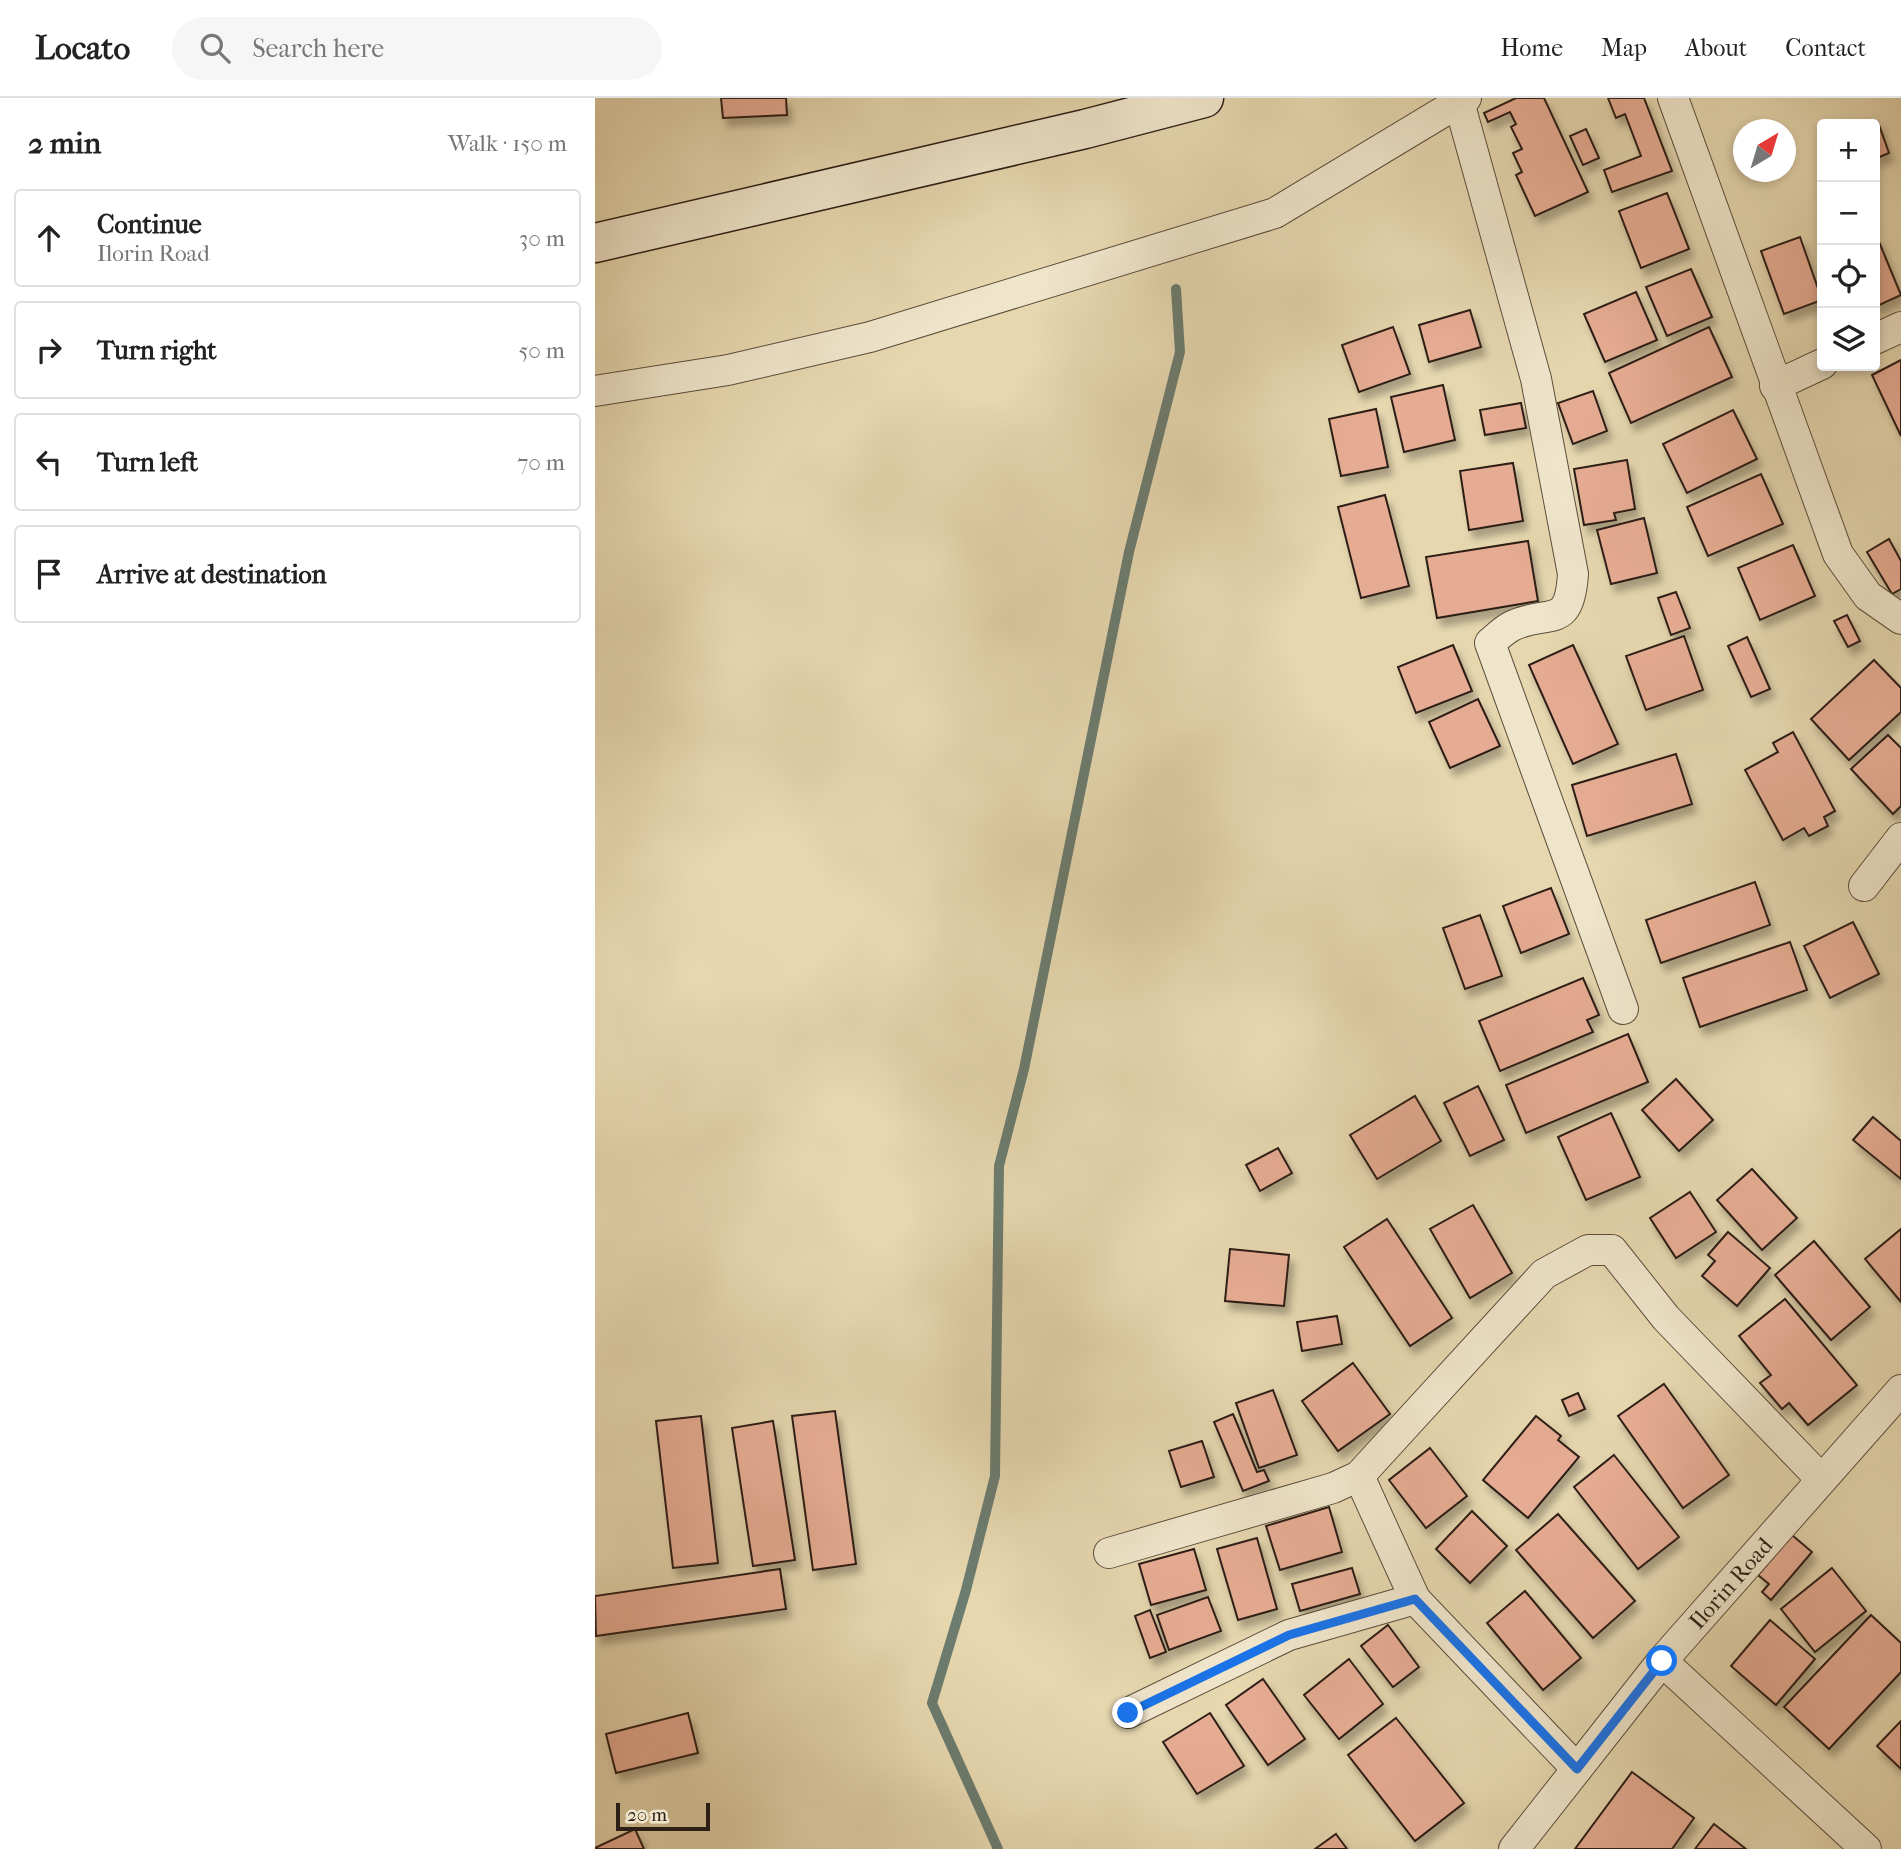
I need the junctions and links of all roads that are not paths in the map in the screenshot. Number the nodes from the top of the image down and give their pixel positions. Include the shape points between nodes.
1 (1204, 98) edge
2 (1673, 98) edge
3 (1462, 100) edge
4 (595, 243) edge
5 (1901, 327) edge
6 (1880, 337) edge
7 (1817, 366) edge
8 (1775, 386) junction
9 (595, 391) edge
10 (1901, 619) edge
11 (1901, 838) edge
12 (1864, 886) dead end
13 (1623, 1009) dead end
14 (1901, 1390) edge
15 (1359, 1476) junction
16 (1821, 1479) junction
17 (1109, 1553) dead end
18 (1415, 1599) junction
19 (1662, 1661) junction
20 (1128, 1713) dead end
21 (1577, 1769) junction
22 (1514, 1849) edge
23 (1866, 1849) edge

1 - 4 main road via 1085,130
2 - 8 street
3 - 9 street via 1275,213 870,337 729,370
3 - 13 street via 1536,379 1573,574 1571,600 1557,616 1512,626 1490,643
5 - 6 street
7 - 8 street
8 - 10 street via 1838,554 1868,596
11 - 12 street
14 - 16 street, Ilorin Road
15 - 16 street via 1544,1274 1588,1250 1612,1250 1666,1318
15 - 17 street via 1333,1488
15 - 18 street
16 - 19 street, Ilorin Road
18 - 20 street via 1289,1635
18 - 21 street
19 - 21 street, Ilorin Road
19 - 23 street
21 - 22 street, Ilorin Road

